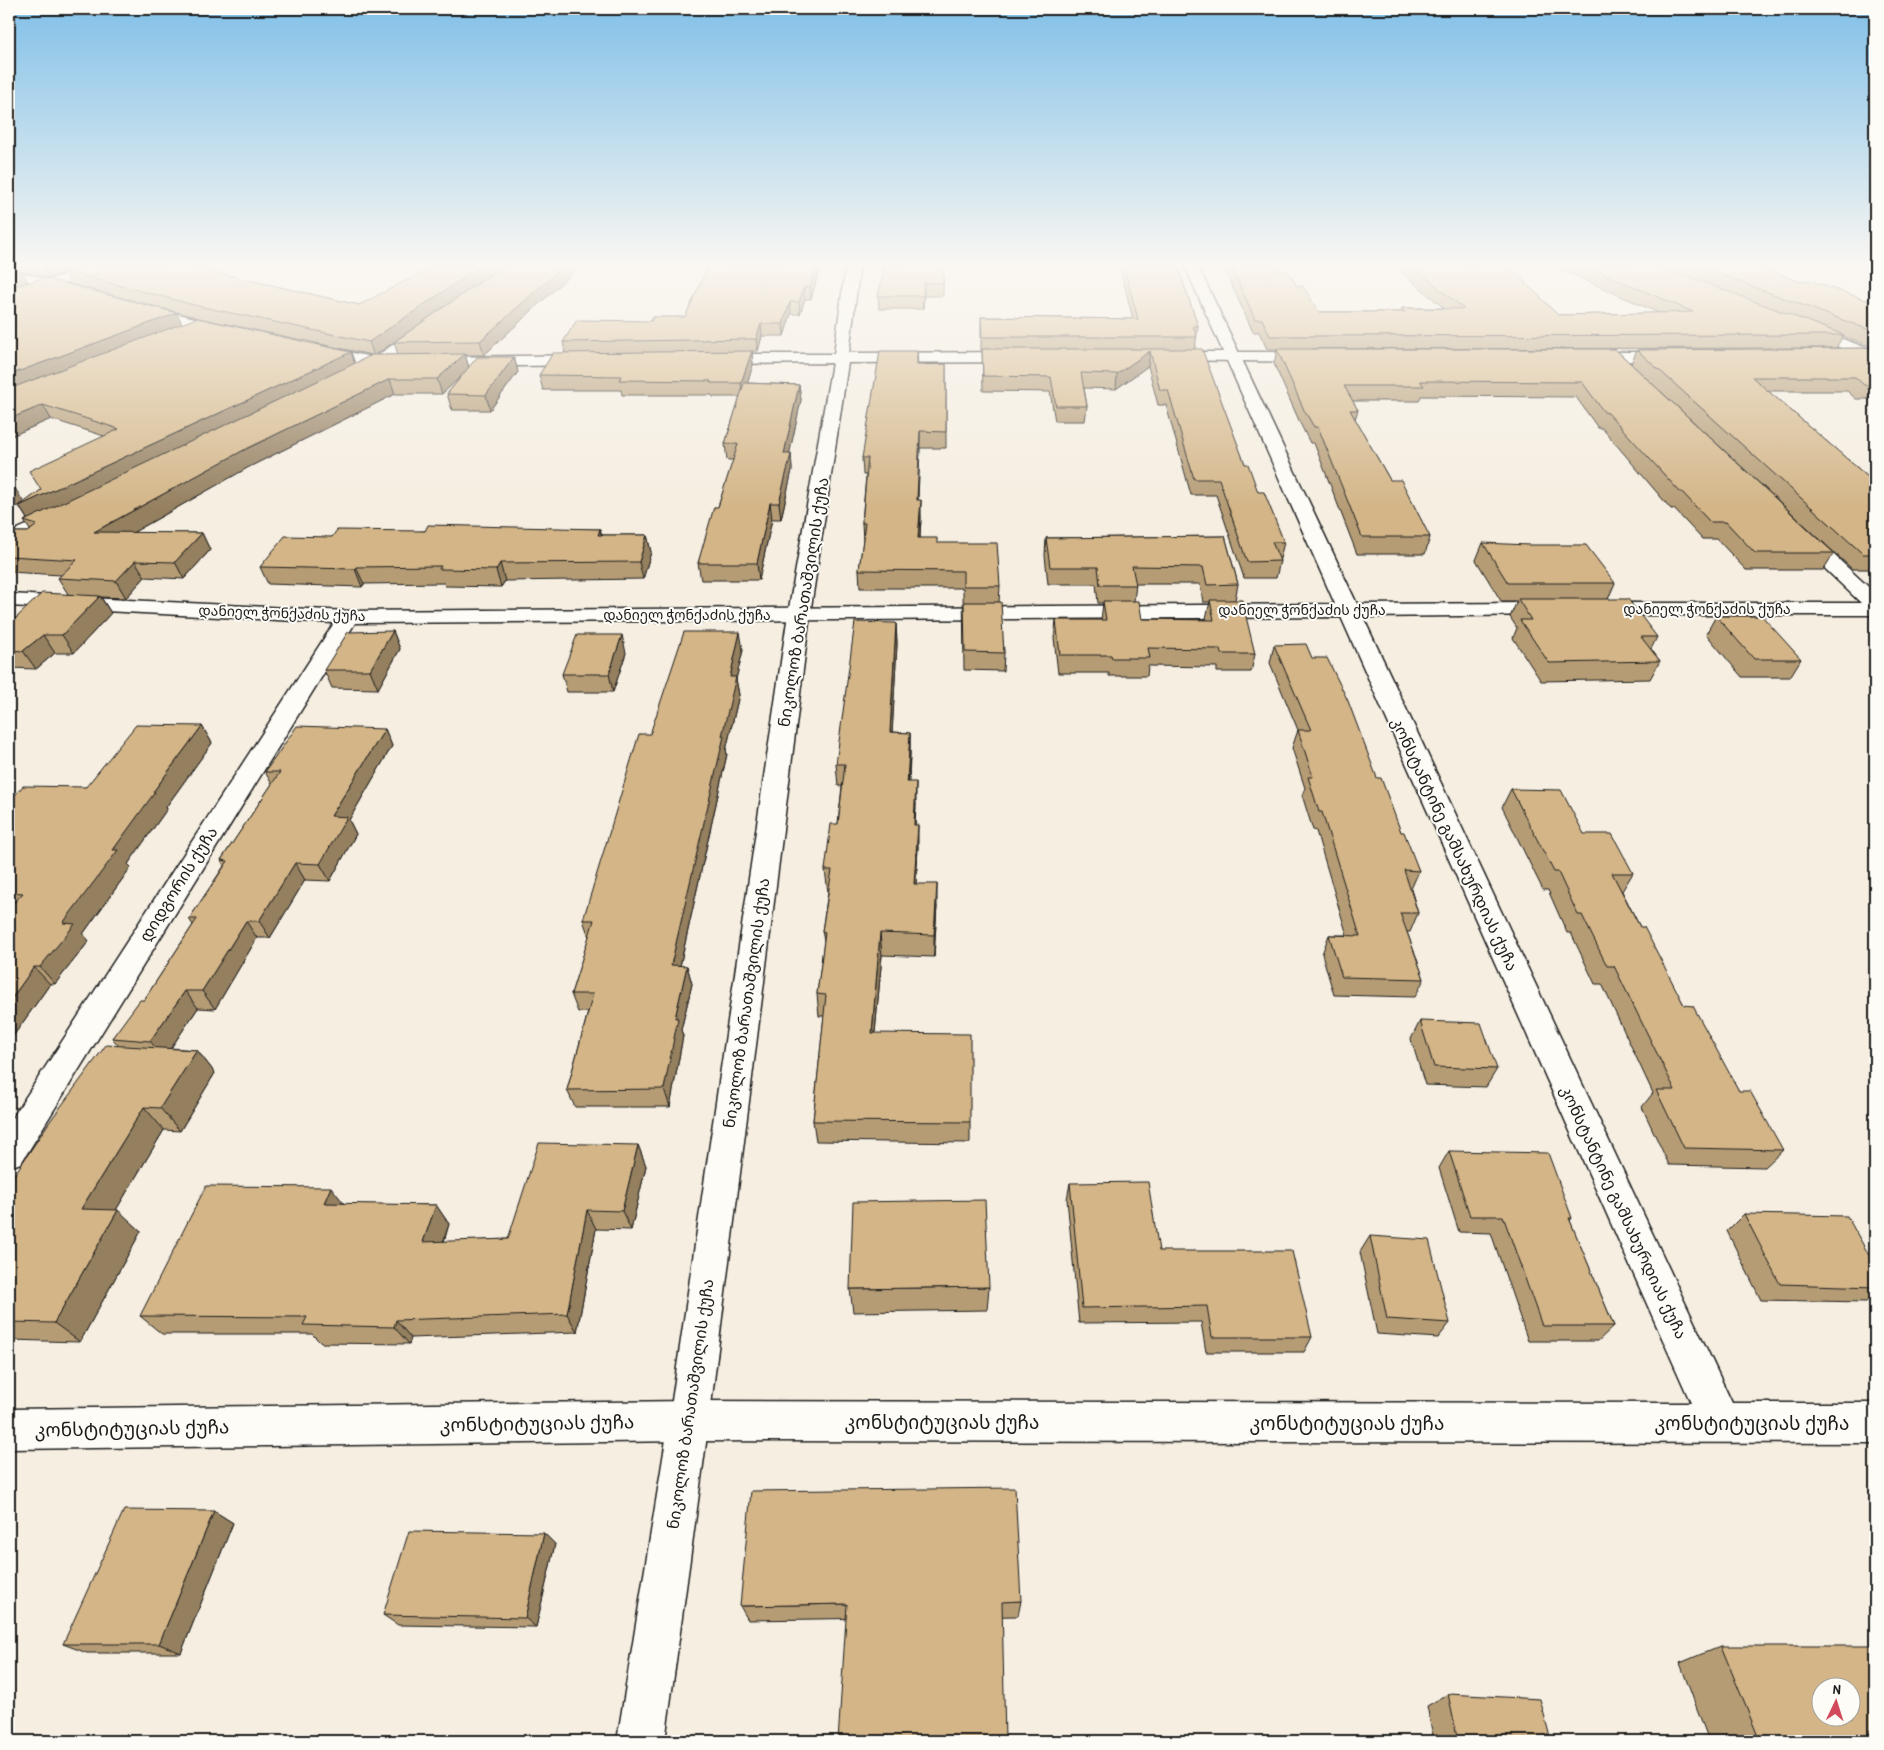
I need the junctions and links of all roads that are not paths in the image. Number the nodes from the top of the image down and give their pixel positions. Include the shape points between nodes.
1 (298, 346) edge
2 (401, 346) edge
3 (842, 346) edge
4 (1227, 346) edge
5 (1848, 346) edge
6 (1832, 355) edge
7 (1873, 355) edge
8 (841, 357) junction
9 (1036, 357) edge
10 (1154, 357) edge
11 (1232, 357) junction
12 (1330, 357) edge
13 (1574, 357) edge
14 (1612, 357) junction
15 (1682, 357) edge
16 (702, 359) edge
17 (604, 360) edge
18 (376, 363) junction
19 (1634, 377) edge
20 (340, 380) edge
21 (80, 506) edge
22 (1790, 524) edge
23 (9, 540) edge
24 (9, 600) edge
25 (1875, 604) edge
26 (1875, 608) edge
27 (1347, 609) junction
28 (799, 614) junction
29 (348, 617) junction
30 (9, 1152) edge
31 (689, 1421) junction
32 (1721, 1424) junction
33 (1875, 1424) edge
34 (9, 1430) edge
35 (641, 1741) edge

1 - 18 street
2 - 18 street
3 - 8 street, ნიკოლოზ ბარათაშვილის ქუჩა
4 - 11 street, კონსტანტინე გამსახურდიას ქუჩა
5 - 7 street
6 - 7 street
8 - 9 street
8 - 16 street
8 - 28 street, ნიკოლოზ ბარათაშვილის ქუჩა
10 - 11 street
11 - 12 street
11 - 27 street, კონსტანტინე გამსახურდიას ქუჩა
13 - 14 street
14 - 15 street
14 - 19 street
17 - 18 street
18 - 20 street
21 - 23 street
22 - 25 street
24 - 29 street, დანიელ ჭონქაძის ქუჩა
26 - 27 street, დანიელ ჭონქაძის ქუჩა
27 - 28 street, დანიელ ჭონქაძის ქუჩა
27 - 32 street, კონსტანტინე გამსახურდიას ქუჩა
28 - 29 street, დანიელ ჭონქაძის ქუჩა
28 - 31 street, ნიკოლოზ ბარათაშვილის ქუჩა
29 - 30 street, დიდგორის ქუჩა
31 - 32 street, კონსტიტუციას ქუჩა
31 - 34 street, კონსტიტუციას ქუჩა
31 - 35 street, ნიკოლოზ ბარათაშვილის ქუჩა
32 - 33 street, კონსტიტუციას ქუჩა

